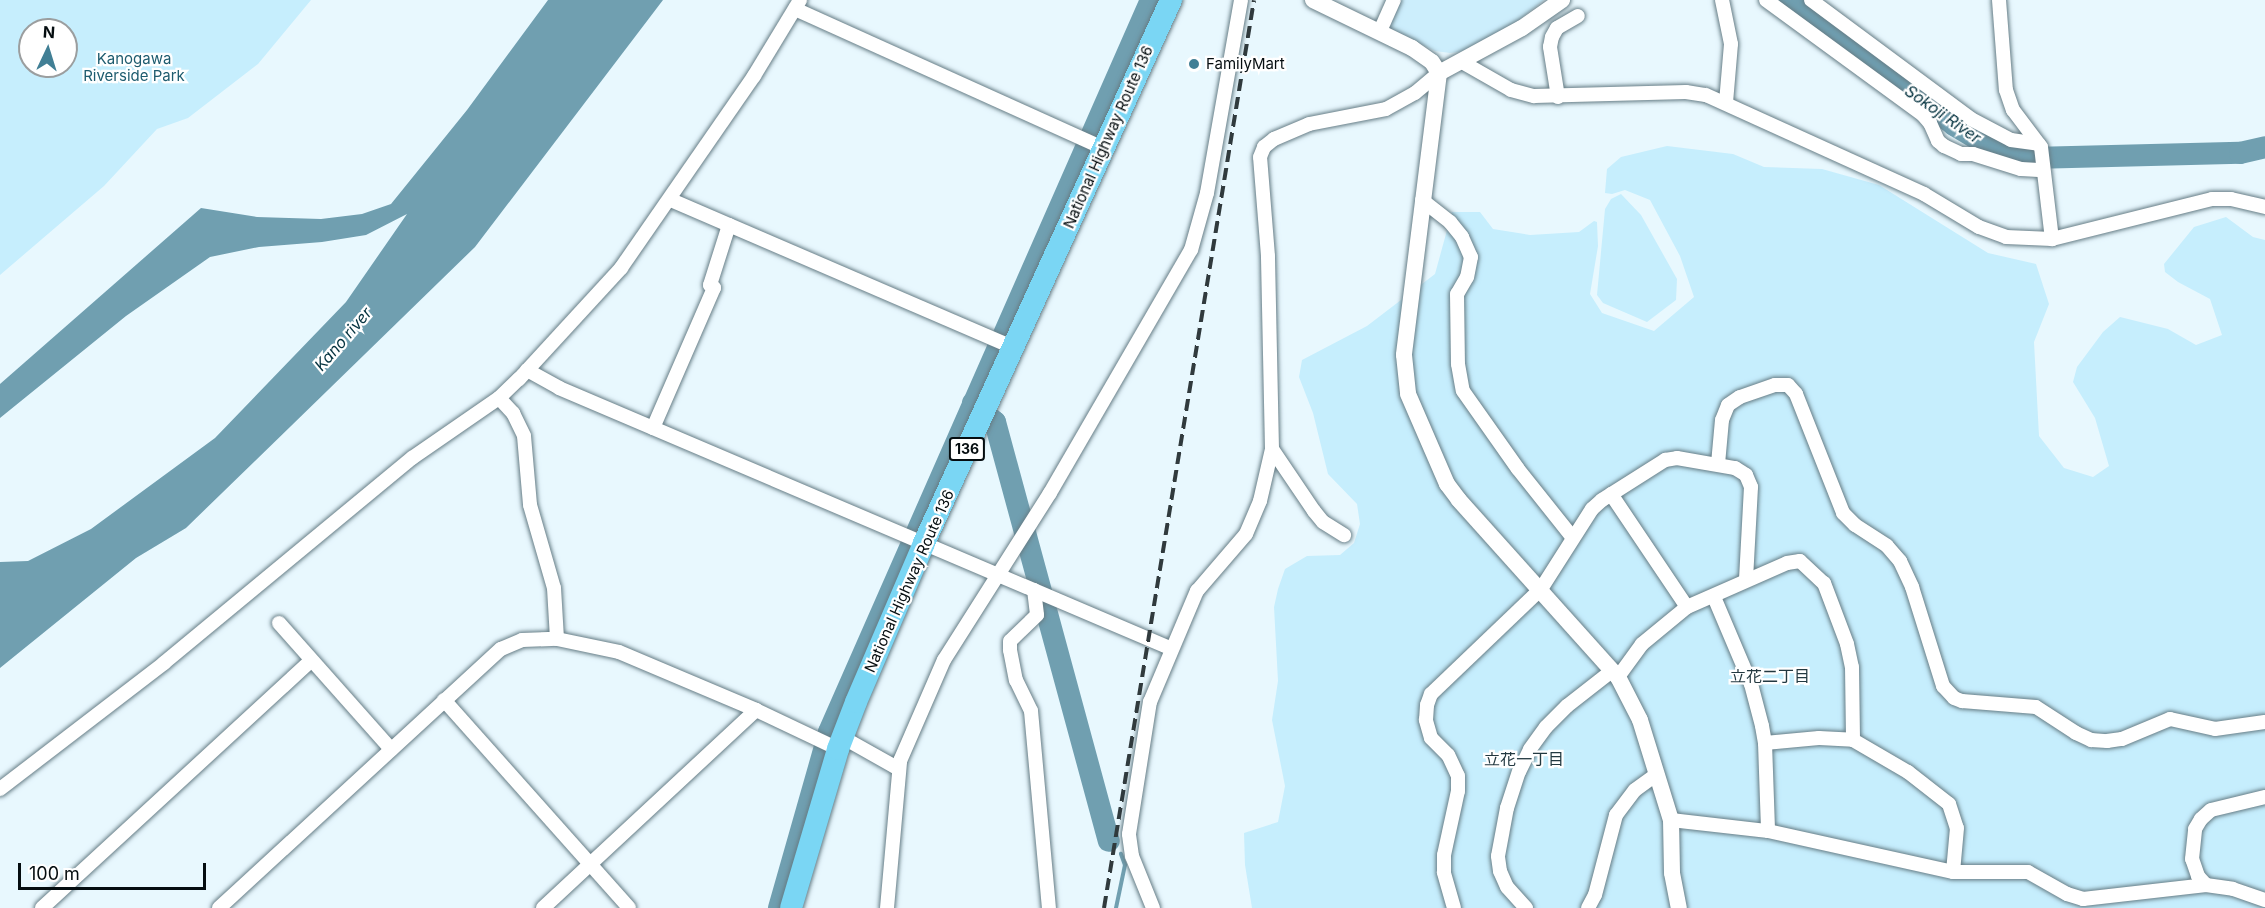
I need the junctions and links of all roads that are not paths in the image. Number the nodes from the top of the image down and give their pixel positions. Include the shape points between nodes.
1 (1171, 0) edge
2 (1241, 0) edge
3 (1313, 0) edge
4 (1394, 0) edge
5 (1562, 0) edge
6 (1722, 0) edge
7 (1766, 0) edge
8 (1811, 0) edge
9 (1999, 0) edge
10 (798, 5) edge
11 (1578, 16) dead end
12 (1380, 31) junction
13 (1462, 62) junction
14 (1439, 73) junction
15 (1558, 97) junction
16 (1726, 102) junction
17 (2040, 145) junction
18 (1103, 148) junction
19 (2043, 169) junction
20 (671, 200) junction
21 (1422, 200) junction
22 (2265, 207) edge
23 (729, 225) junction
24 (2052, 239) junction
25 (1014, 348) junction
26 (527, 370) junction
27 (499, 398) junction
28 (653, 428) junction
29 (1272, 449) junction
30 (1718, 464) junction
31 (1611, 494) junction
32 (1344, 535) dead end
33 (1573, 538) junction
34 (924, 543) junction
35 (997, 574) junction
36 (1746, 580) junction
37 (1541, 589) junction
38 (1034, 590) junction
39 (1714, 597) junction
40 (1687, 607) junction
41 (279, 623) dead end
42 (557, 639) junction
43 (1172, 649) junction
44 (311, 661) junction
45 (1616, 674) junction
46 (444, 700) junction
47 (756, 710) junction
48 (2265, 722) edge
49 (1853, 740) junction
50 (840, 743) junction
51 (1765, 743) junction
52 (391, 750) junction
53 (900, 769) junction
54 (1657, 774) junction
55 (0, 789) edge
56 (2265, 797) edge
57 (1671, 820) junction
58 (1768, 831) junction
59 (590, 865) junction
60 (1953, 872) junction
61 (2206, 885) junction
62 (2265, 900) edge
63 (42, 908) edge
64 (219, 908) edge
65 (543, 908) edge
66 (629, 908) edge
67 (791, 908) edge
68 (887, 908) edge
69 (1048, 908) edge
70 (1153, 908) edge
71 (1454, 908) edge
72 (1526, 908) edge
73 (1588, 908) edge
74 (1679, 908) edge

1 - 18 highway, National Highway Route 136 / 136
2 - 35 street via 1207,193 1191,250 1050,493
3 - 12 street
4 - 12 street
5 - 13 street
6 - 16 street via 1731,44
7 - 19 street via 1923,116 1944,146 1961,154 2021,168
8 - 17 street via 1971,119 2011,140
9 - 17 street via 2006,90 2013,110
10 - 18 street
10 - 20 street
11 - 15 street via 1557,28 1552,38
12 - 14 street via 1412,48
13 - 14 street
13 - 15 street via 1511,90
14 - 21 street
14 - 29 street via 1415,93 1386,109 1309,124 1264,147 1259,170 1268,256
15 - 16 street via 1686,92
16 - 24 street via 1924,194 1979,227 2006,237
17 - 19 street
18 - 25 highway, National Highway Route 136 / 136
19 - 24 street
20 - 23 street
20 - 26 street via 621,268
21 - 33 street via 1450,222 1471,257 1467,277 1457,294 1458,364 1463,391
21 - 37 street via 1404,356 1408,394 1447,484
22 - 24 street via 2212,199
23 - 25 street
23 - 28 street via 711,285 714,288
25 - 34 highway, National Highway Route 136 / 136
26 - 27 street
26 - 28 street
27 - 42 street via 513,413 524,436 531,513 554,588
27 - 55 street via 412,458 164,663
28 - 34 street
29 - 32 street via 1318,516
29 - 43 street via 1260,501 1246,534 1197,591
30 - 31 street via 1665,460
30 - 36 street via 1746,474 1751,487
30 - 48 street via 1722,420 1728,405 1775,385 1788,385 1796,394 1842,513 1887,546 1900,561 1943,686 1954,698 2036,707 2091,740 2122,739 2170,719 2216,729
31 - 33 street via 1592,509
31 - 40 street
33 - 37 street
34 - 35 street
34 - 50 highway, National Highway Route 136 / 136
35 - 38 street
35 - 53 street via 944,660 903,751
36 - 39 street
36 - 49 street via 1800,561 1824,583 1850,655
37 - 45 street
37 - 71 street via 1431,694 1427,705 1431,738 1449,755 1458,776 1444,855 1444,872
38 - 43 street
38 - 69 street via 1037,615 1010,641 1010,650 1016,680 1031,711
39 - 40 street
39 - 51 street via 1751,684
40 - 45 street via 1642,644
41 - 44 street
42 - 46 street via 509,644
42 - 47 street via 623,654
43 - 70 street via 1147,713 1129,834 1132,856
44 - 52 street
44 - 63 street
45 - 54 street via 1640,720
45 - 72 street via 1567,706 1546,727 1519,772 1498,856 1507,887
46 - 52 street
46 - 59 street
47 - 50 street
47 - 59 street
49 - 51 street
49 - 60 street via 1908,772 1949,804 1957,828
50 - 53 street
50 - 67 highway, National Highway Route 136 / 136
51 - 58 street
52 - 64 street
53 - 68 street
54 - 57 street
54 - 73 street via 1630,796 1616,815
56 - 61 street via 2211,810 2201,819 2195,829 2192,859
57 - 58 street
57 - 74 street via 1672,873
58 - 60 street
59 - 65 street
59 - 66 street
60 - 61 street via 2028,872 2083,899
61 - 62 street via 2234,889

